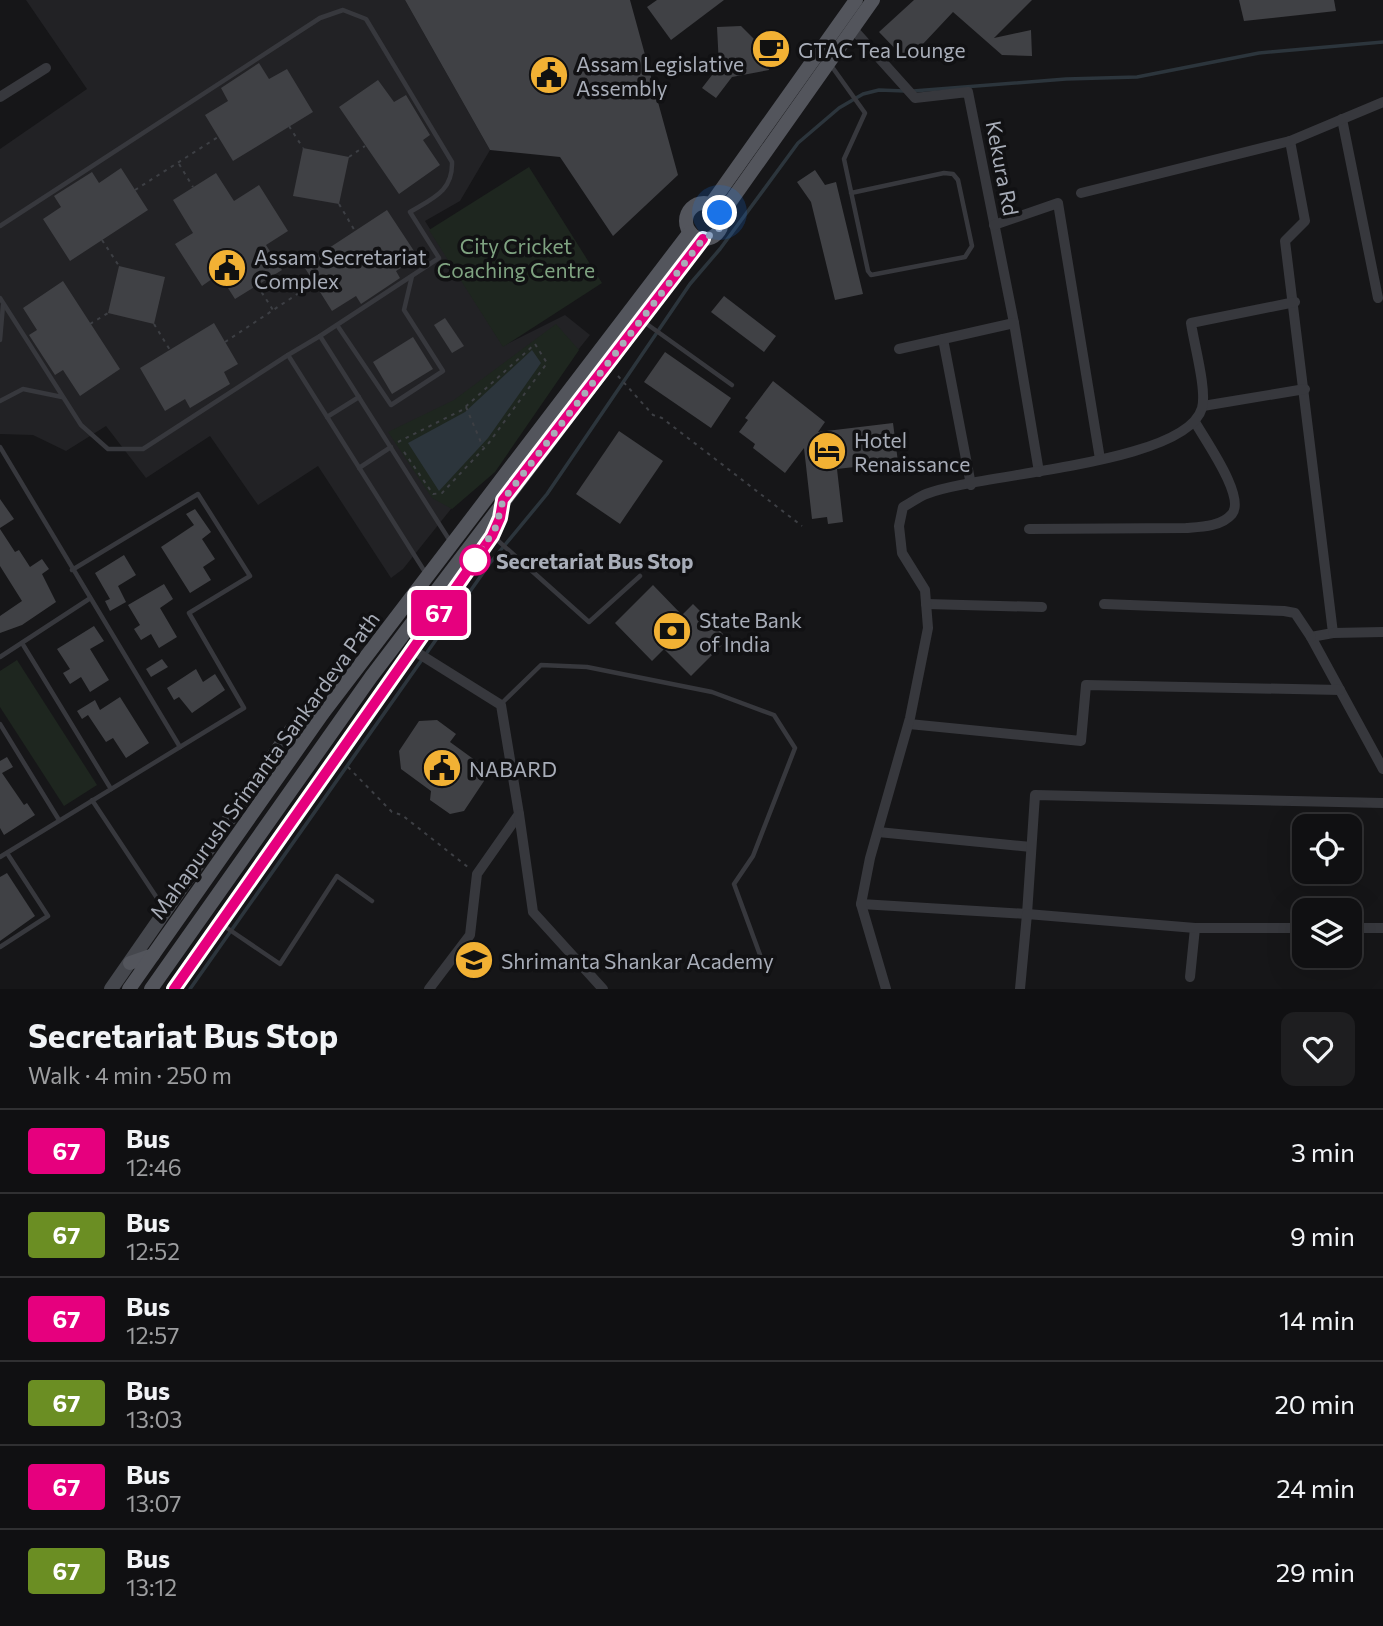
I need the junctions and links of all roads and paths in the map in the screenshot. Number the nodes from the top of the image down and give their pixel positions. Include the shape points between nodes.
1 (856, 0) edge
2 (873, 0) edge
3 (853, 29) junction
4 (829, 63) junction
5 (46, 68) dead end
6 (0, 97) edge
7 (1383, 102) edge
8 (1342, 119) junction
9 (289, 126) dead end
10 (218, 137) dead end
11 (1290, 141) junction
12 (365, 146) dead end
13 (303, 148) dead end
14 (349, 157) dead end
15 (178, 163) junction
16 (193, 187) dead end
17 (135, 190) dead end
18 (851, 193) junction
19 (1081, 193) dead end
20 (339, 204) dead end
21 (716, 210) junction
22 (994, 225) junction
23 (0, 226) edge
24 (355, 231) dead end
25 (697, 236) junction
26 (102, 240) dead end
27 (119, 266) dead end
28 (412, 275) junction
29 (314, 284) dead end
30 (257, 285) dead end
31 (0, 298) edge
32 (1378, 298) dead end
33 (1295, 302) junction
34 (4, 304) junction
35 (273, 310) junction
36 (108, 313) dead end
37 (1014, 323) junction
38 (90, 324) dead end
39 (154, 324) dead end
40 (337, 324) junction
41 (646, 324) junction
42 (320, 336) junction
43 (943, 339) junction
44 (0, 340) edge
45 (225, 342) dead end
46 (899, 349) dead end
47 (170, 350) dead end
48 (288, 355) junction
49 (618, 376) dead end
50 (732, 385) dead end
51 (1305, 389) junction
52 (64, 397) junction
53 (359, 397) junction
54 (0, 400) edge
55 (466, 406) junction
56 (1203, 406) junction
57 (327, 417) junction
58 (1195, 422) junction
59 (0, 447) edge
60 (391, 447) junction
61 (484, 449) junction
62 (1100, 458) junction
63 (359, 468) junction
64 (1039, 472) junction
65 (971, 485) junction
66 (503, 500) junction
67 (802, 526) dead end
68 (1029, 529) dead end
69 (496, 539) junction
70 (452, 544) junction
71 (72, 570) junction
72 (427, 576) junction
73 (640, 576) dead end
74 (89, 599) junction
75 (926, 604) junction
76 (1104, 604) dead end
77 (1042, 607) dead end
78 (1383, 632) edge
79 (1334, 633) junction
80 (1311, 637) junction
81 (22, 643) junction
82 (416, 651) junction
83 (0, 657) edge
84 (1340, 690) junction
85 (500, 705) junction
86 (323, 713) junction
87 (0, 724) edge
88 (909, 724) junction
89 (180, 747) junction
90 (342, 761) dead end
91 (1383, 769) edge
92 (111, 789) junction
93 (92, 800) junction
94 (1383, 803) edge
95 (519, 814) junction
96 (59, 820) junction
97 (878, 832) junction
98 (1031, 848) junction
99 (7, 853) junction
100 (0, 857) edge
101 (477, 874) junction
102 (372, 901) dead end
103 (861, 904) junction
104 (166, 911) junction
105 (1027, 914) junction
106 (222, 925) junction
107 (1195, 928) junction
108 (1292, 928) edge
109 (1362, 928) edge
110 (1383, 928) edge
111 (0, 947) edge
112 (153, 955) junction
113 (130, 963) junction
114 (763, 963) dead end
115 (1190, 976) dead end
116 (111, 989) edge
117 (129, 989) edge
118 (151, 989) edge
119 (174, 989) edge
120 (429, 989) edge
121 (603, 989) edge
122 (886, 989) edge
123 (1020, 989) edge

1 - 21 main road
2 - 3 main road
3 - 4 main road
3 - 22 street, Kekura Rd via 915,98 968,92
4 - 18 lane via 865,117 844,159
4 - 21 main road
5 - 6 street
7 - 8 street
8 - 11 street
8 - 32 street
9 - 13 path
10 - 15 path
11 - 19 street
11 - 33 street via 1306,221 1285,242
12 - 14 path
15 - 16 path
15 - 17 path
18 - 18 lane via 871,275 969,253 972,246 953,174
20 - 24 path
21 - 25 main road via 719,230
21 - 25 main road via 696,204 687,212 686,224
22 - 37 street, Kekura Rd
22 - 62 street via 1058,202
23 - 28 lane via 320,19 343,10 366,19 453,162 447,189 410,212 439,258
25 - 41 main road
25 - 70 main road, Mahapurush Srimanta Sankardeva Path
26 - 27 path
28 - 40 lane
28 - 40 lane via 404,310 443,371 391,405
29 - 35 path
30 - 35 path
31 - 34 lane
33 - 51 street
33 - 56 street via 1191,323
34 - 44 lane
34 - 52 lane
35 - 45 path
36 - 38 path
37 - 43 street
37 - 64 street, Kekura Rd
39 - 47 path
40 - 42 lane
41 - 50 lane
41 - 66 main road
42 - 48 lane
42 - 53 lane
43 - 46 street
43 - 65 street
48 - 52 lane via 143,449 108,449 81,425
48 - 57 lane
49 - 67 path via 653,415
51 - 56 street
51 - 79 street
52 - 54 lane via 23,390
53 - 57 lane
53 - 60 lane
55 - 61 path
55 - 61 path via 398,442 433,494 442,493
55 - 61 path via 535,344 547,363
56 - 58 street
57 - 63 lane
58 - 62 street via 1167,441
58 - 68 street via 1234,492 1236,506 1231,516 1209,526 1186,528
59 - 71 lane
60 - 63 lane
60 - 70 lane
62 - 64 street
63 - 72 lane
64 - 65 street
65 - 75 street via 927,493 903,507 899,526 902,553 925,590
66 - 69 main road
66 - 118 main road
69 - 73 lane via 589,622
69 - 82 main road
70 - 72 main road, Mahapurush Srimanta Sankardeva Path
71 - 74 lane
71 - 89 lane via 198,494 250,576 189,613 244,708
72 - 86 main road, Mahapurush Srimanta Sankardeva Path
74 - 81 lane
74 - 89 lane
75 - 77 street
75 - 88 street via 928,628
76 - 80 street via 1284,611 1296,614
78 - 79 street
79 - 80 street
80 - 84 street
81 - 83 lane
81 - 92 lane
82 - 85 street
82 - 106 main road
84 - 88 street via 1086,685 1081,741
84 - 91 street
85 - 95 street
85 - 114 lane via 541,665 552,665 587,667 712,692 774,715 795,748 753,856 734,884
86 - 104 main road via 291,730
86 - 112 main road, Mahapurush Srimanta Sankardeva Path
87 - 96 lane
88 - 97 street
89 - 92 lane
90 - 101 path via 392,811
92 - 93 lane
93 - 96 lane
93 - 104 lane
94 - 98 street via 1035,795
95 - 101 street
95 - 121 street via 533,912
96 - 99 lane
97 - 98 street
97 - 103 street
98 - 105 street
99 - 100 lane
99 - 111 lane via 48,916
101 - 120 street via 470,935
102 - 106 lane via 337,876 280,964
103 - 105 street
103 - 122 street
104 - 113 main road
105 - 107 street
105 - 123 street
106 - 119 main road
107 - 108 street
107 - 115 street
109 - 110 street
112 - 113 main road
112 - 117 main road, Mahapurush Srimanta Sankardeva Path
113 - 116 main road

